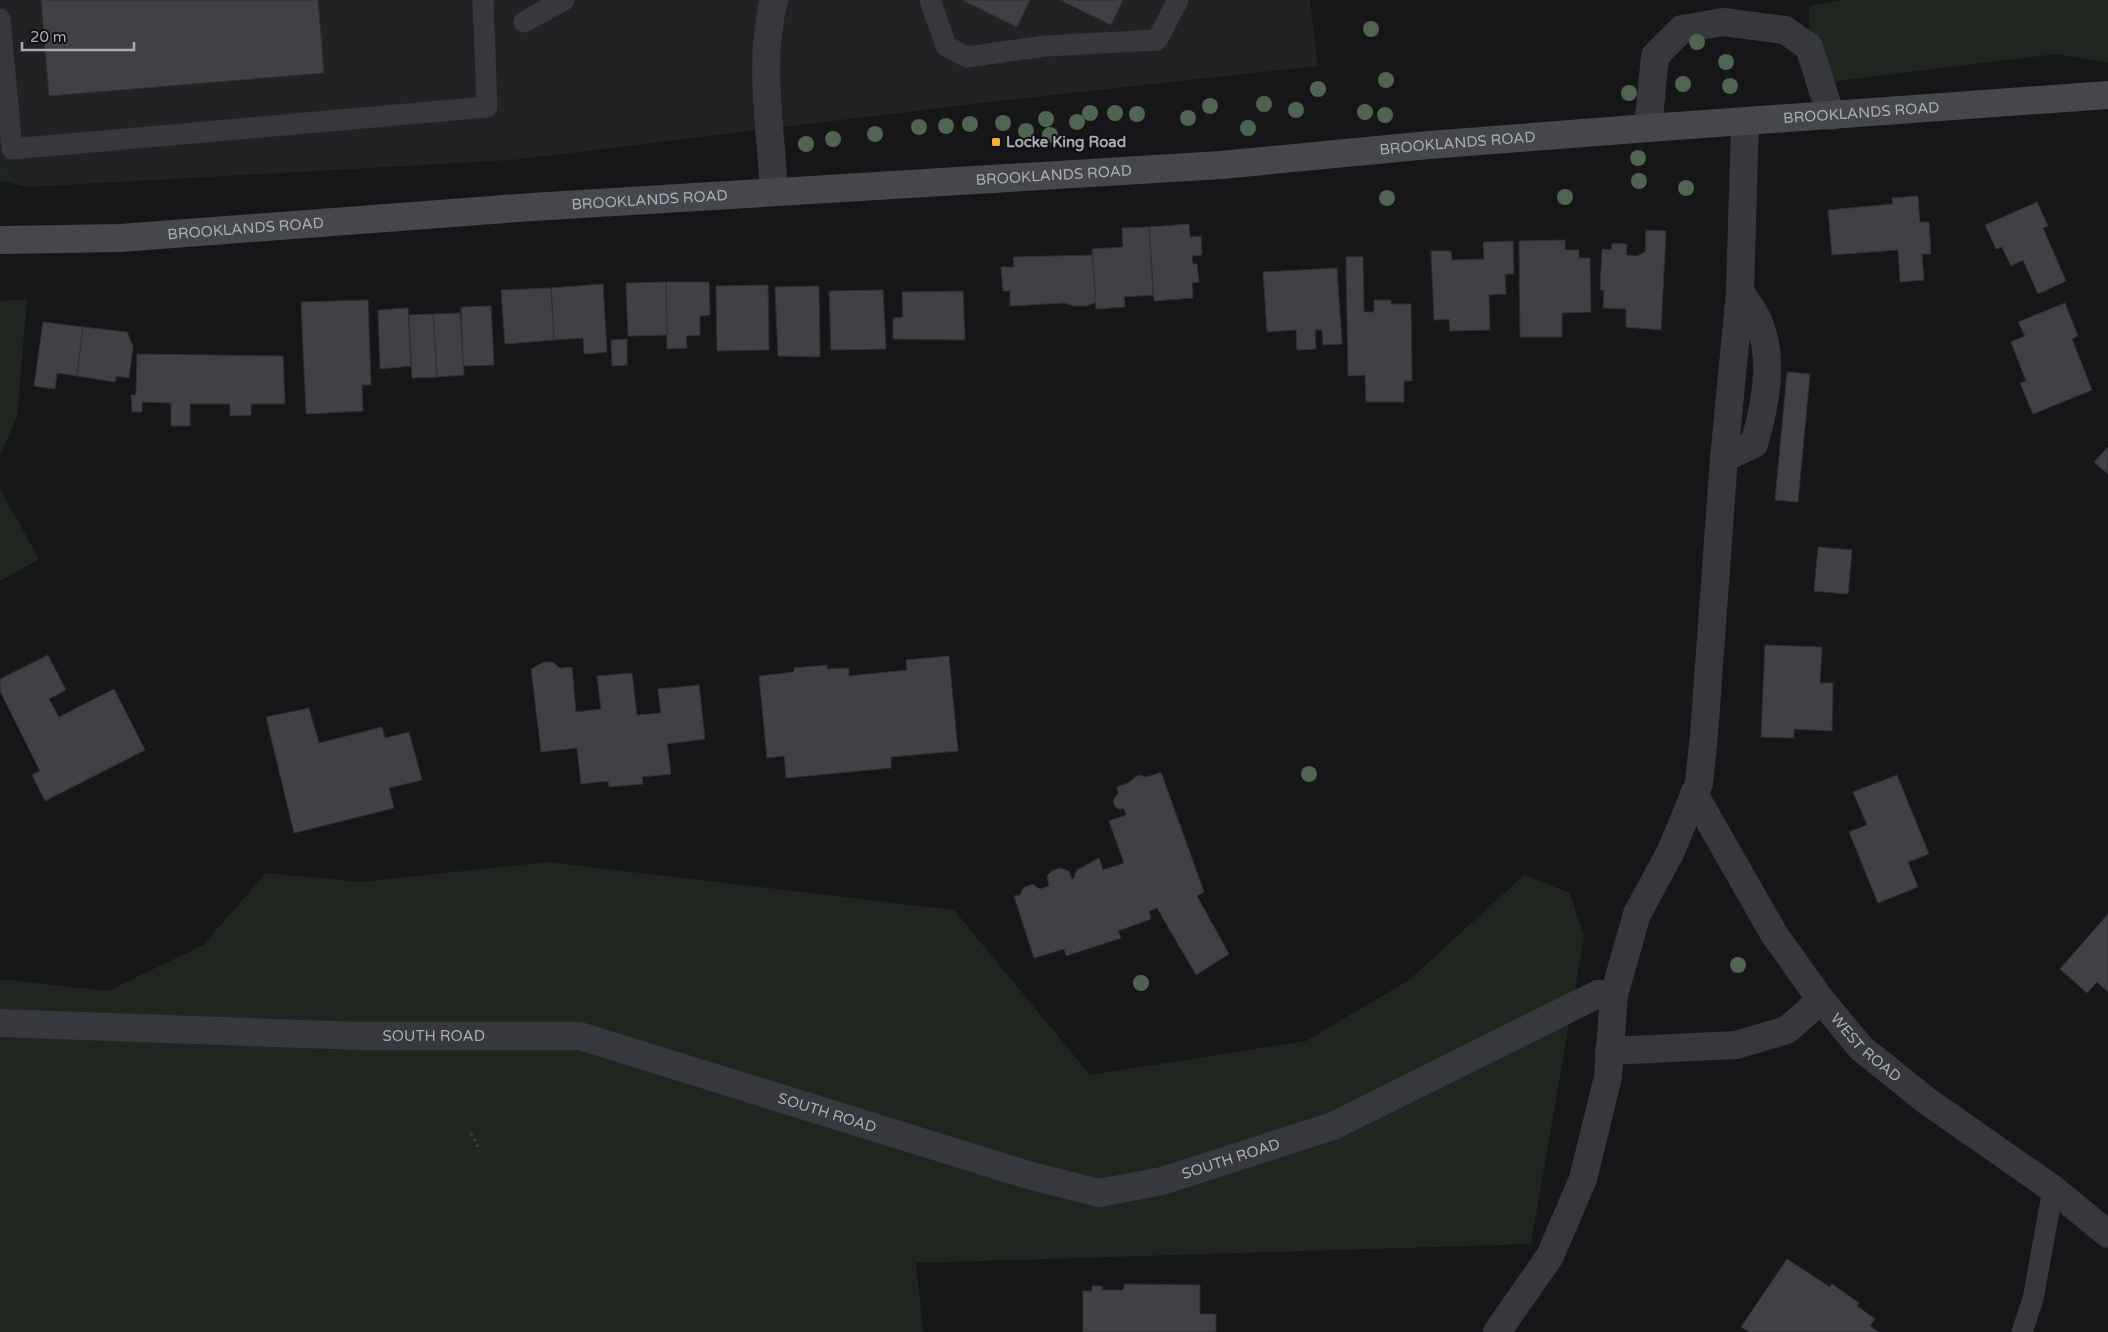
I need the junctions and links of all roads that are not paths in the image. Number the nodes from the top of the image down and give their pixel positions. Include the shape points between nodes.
1 (483, 0) edge
2 (564, 0) edge
3 (774, 0) edge
4 (930, 0) edge
5 (1178, 0) edge
6 (1722, 11) edge
7 (0, 19) edge
8 (524, 22) dead end
9 (2108, 95) edge
10 (1831, 116) junction
11 (1745, 122) junction
12 (1648, 128) junction
13 (774, 192) junction
14 (0, 240) edge
15 (1694, 794) junction
16 (1614, 995) junction
17 (1821, 1000) junction
18 (0, 1023) edge
19 (1610, 1051) junction
20 (2053, 1189) junction
21 (2108, 1234) edge
22 (1497, 1332) edge
23 (2022, 1332) edge

1 - 7 lane via 487,106 12,149
2 - 8 lane
3 - 13 street via 768,22 766,62
4 - 5 lane via 946,46 967,57 1045,46 1157,40
6 - 10 street via 1785,30 1809,47
6 - 12 street via 1682,29 1655,56
9 - 10 main road, BROOKLANDS ROAD
10 - 11 main road, BROOKLANDS ROAD
11 - 12 main road, BROOKLANDS ROAD
11 - 15 street via 1740,292 1724,458 1704,735 1699,783
12 - 13 main road, BROOKLANDS ROAD via 1221,165
13 - 14 main road, BROOKLANDS ROAD via 532,206 120,238
15 - 16 street via 1670,851 1637,914
15 - 17 street, WEST ROAD via 1774,934
16 - 18 street, SOUTH ROAD via 1598,994 1333,1126 1162,1181 1099,1193 1028,1175 580,1036 361,1036
16 - 19 street
17 - 19 street via 1787,1030 1736,1045
17 - 20 street, WEST ROAD via 1861,1048 1927,1101
19 - 22 street via 1608,1077 1583,1179 1550,1256
20 - 21 street, WEST ROAD
20 - 23 lane via 2032,1299

